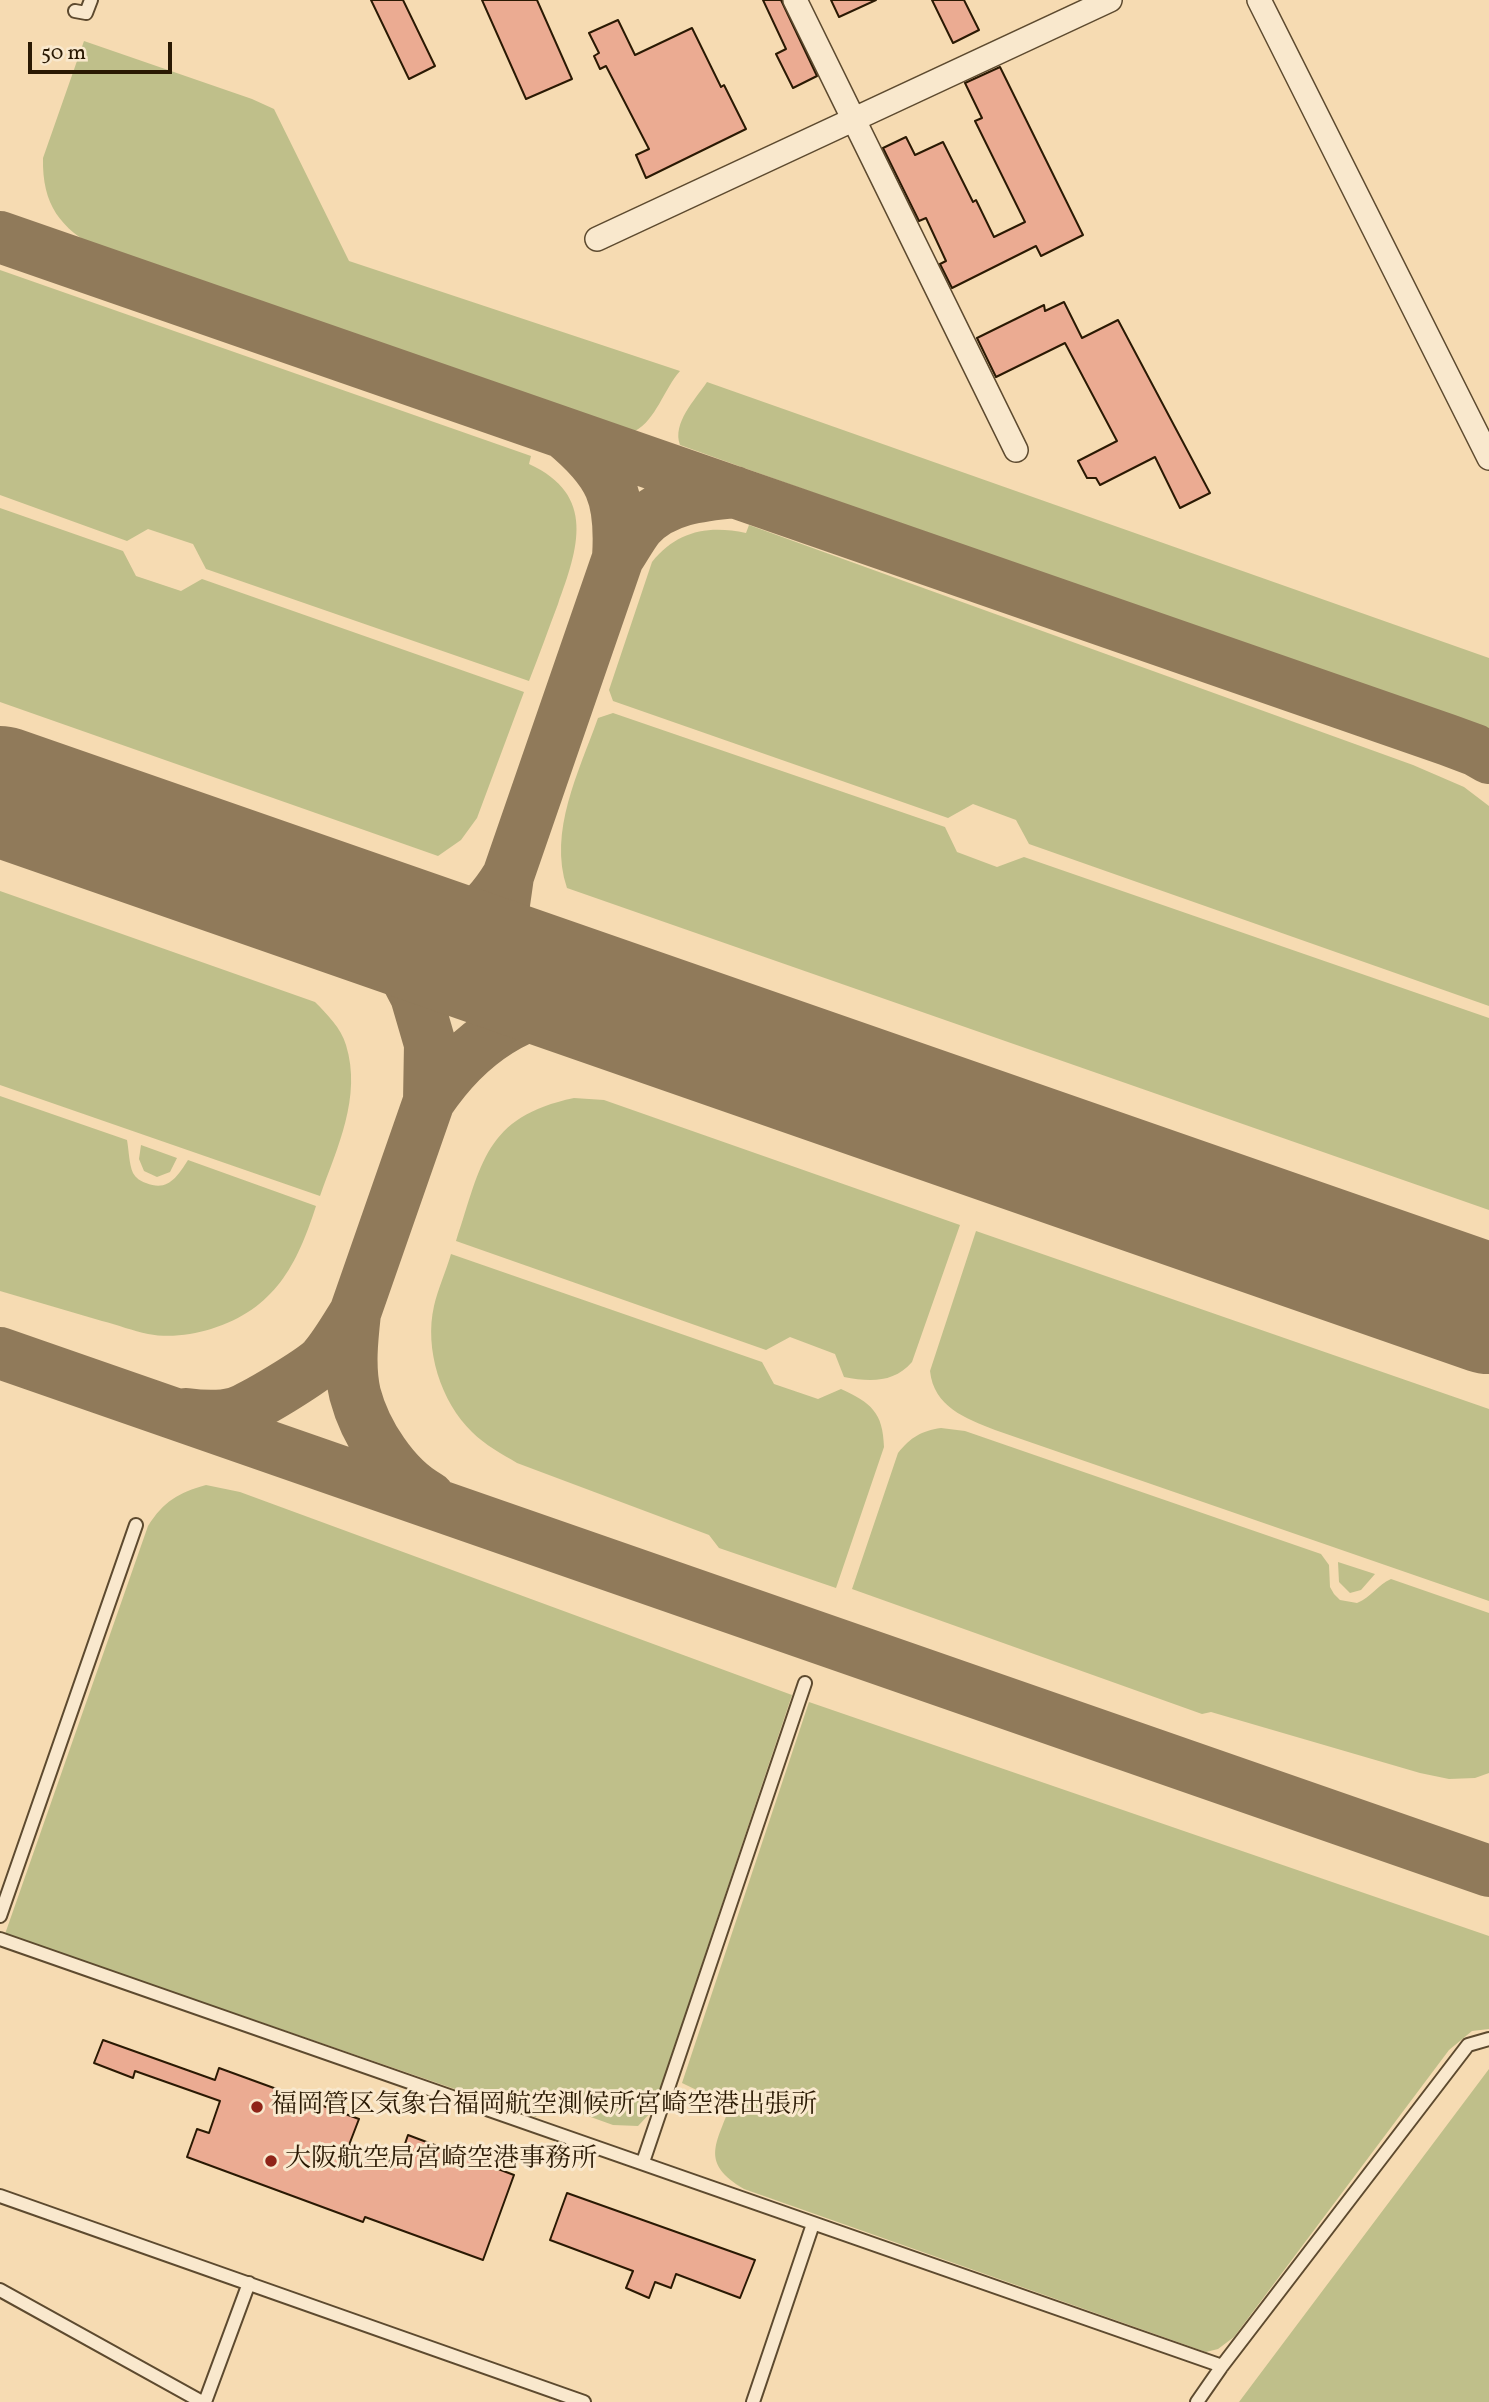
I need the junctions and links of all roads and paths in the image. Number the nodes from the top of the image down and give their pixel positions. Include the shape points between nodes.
1 (91, 0) edge
2 (795, 0) edge
3 (1110, 0) edge
4 (1259, 0) edge
5 (75, 10) dead end
6 (853, 119) junction
7 (597, 239) dead end
8 (1016, 450) dead end
9 (1489, 458) edge
10 (136, 1525) dead end
11 (805, 1683) dead end
12 (0, 1916) edge
13 (0, 1939) edge
14 (1489, 2039) edge
15 (643, 2162) junction
16 (0, 2196) edge
17 (813, 2224) junction
18 (249, 2283) junction
19 (0, 2290) edge
20 (1222, 2366) junction
21 (203, 2402) edge
22 (584, 2402) edge
23 (753, 2402) edge
24 (1197, 2402) edge

1 - 5 lane via 86,13
2 - 6 street
3 - 6 street
4 - 9 street
6 - 7 street
6 - 8 street
10 - 12 lane
11 - 15 lane
13 - 15 lane
14 - 20 lane via 1468,2045
15 - 17 lane
16 - 18 lane
17 - 20 lane
17 - 23 lane
18 - 21 lane
18 - 22 lane
19 - 21 lane
20 - 24 lane

